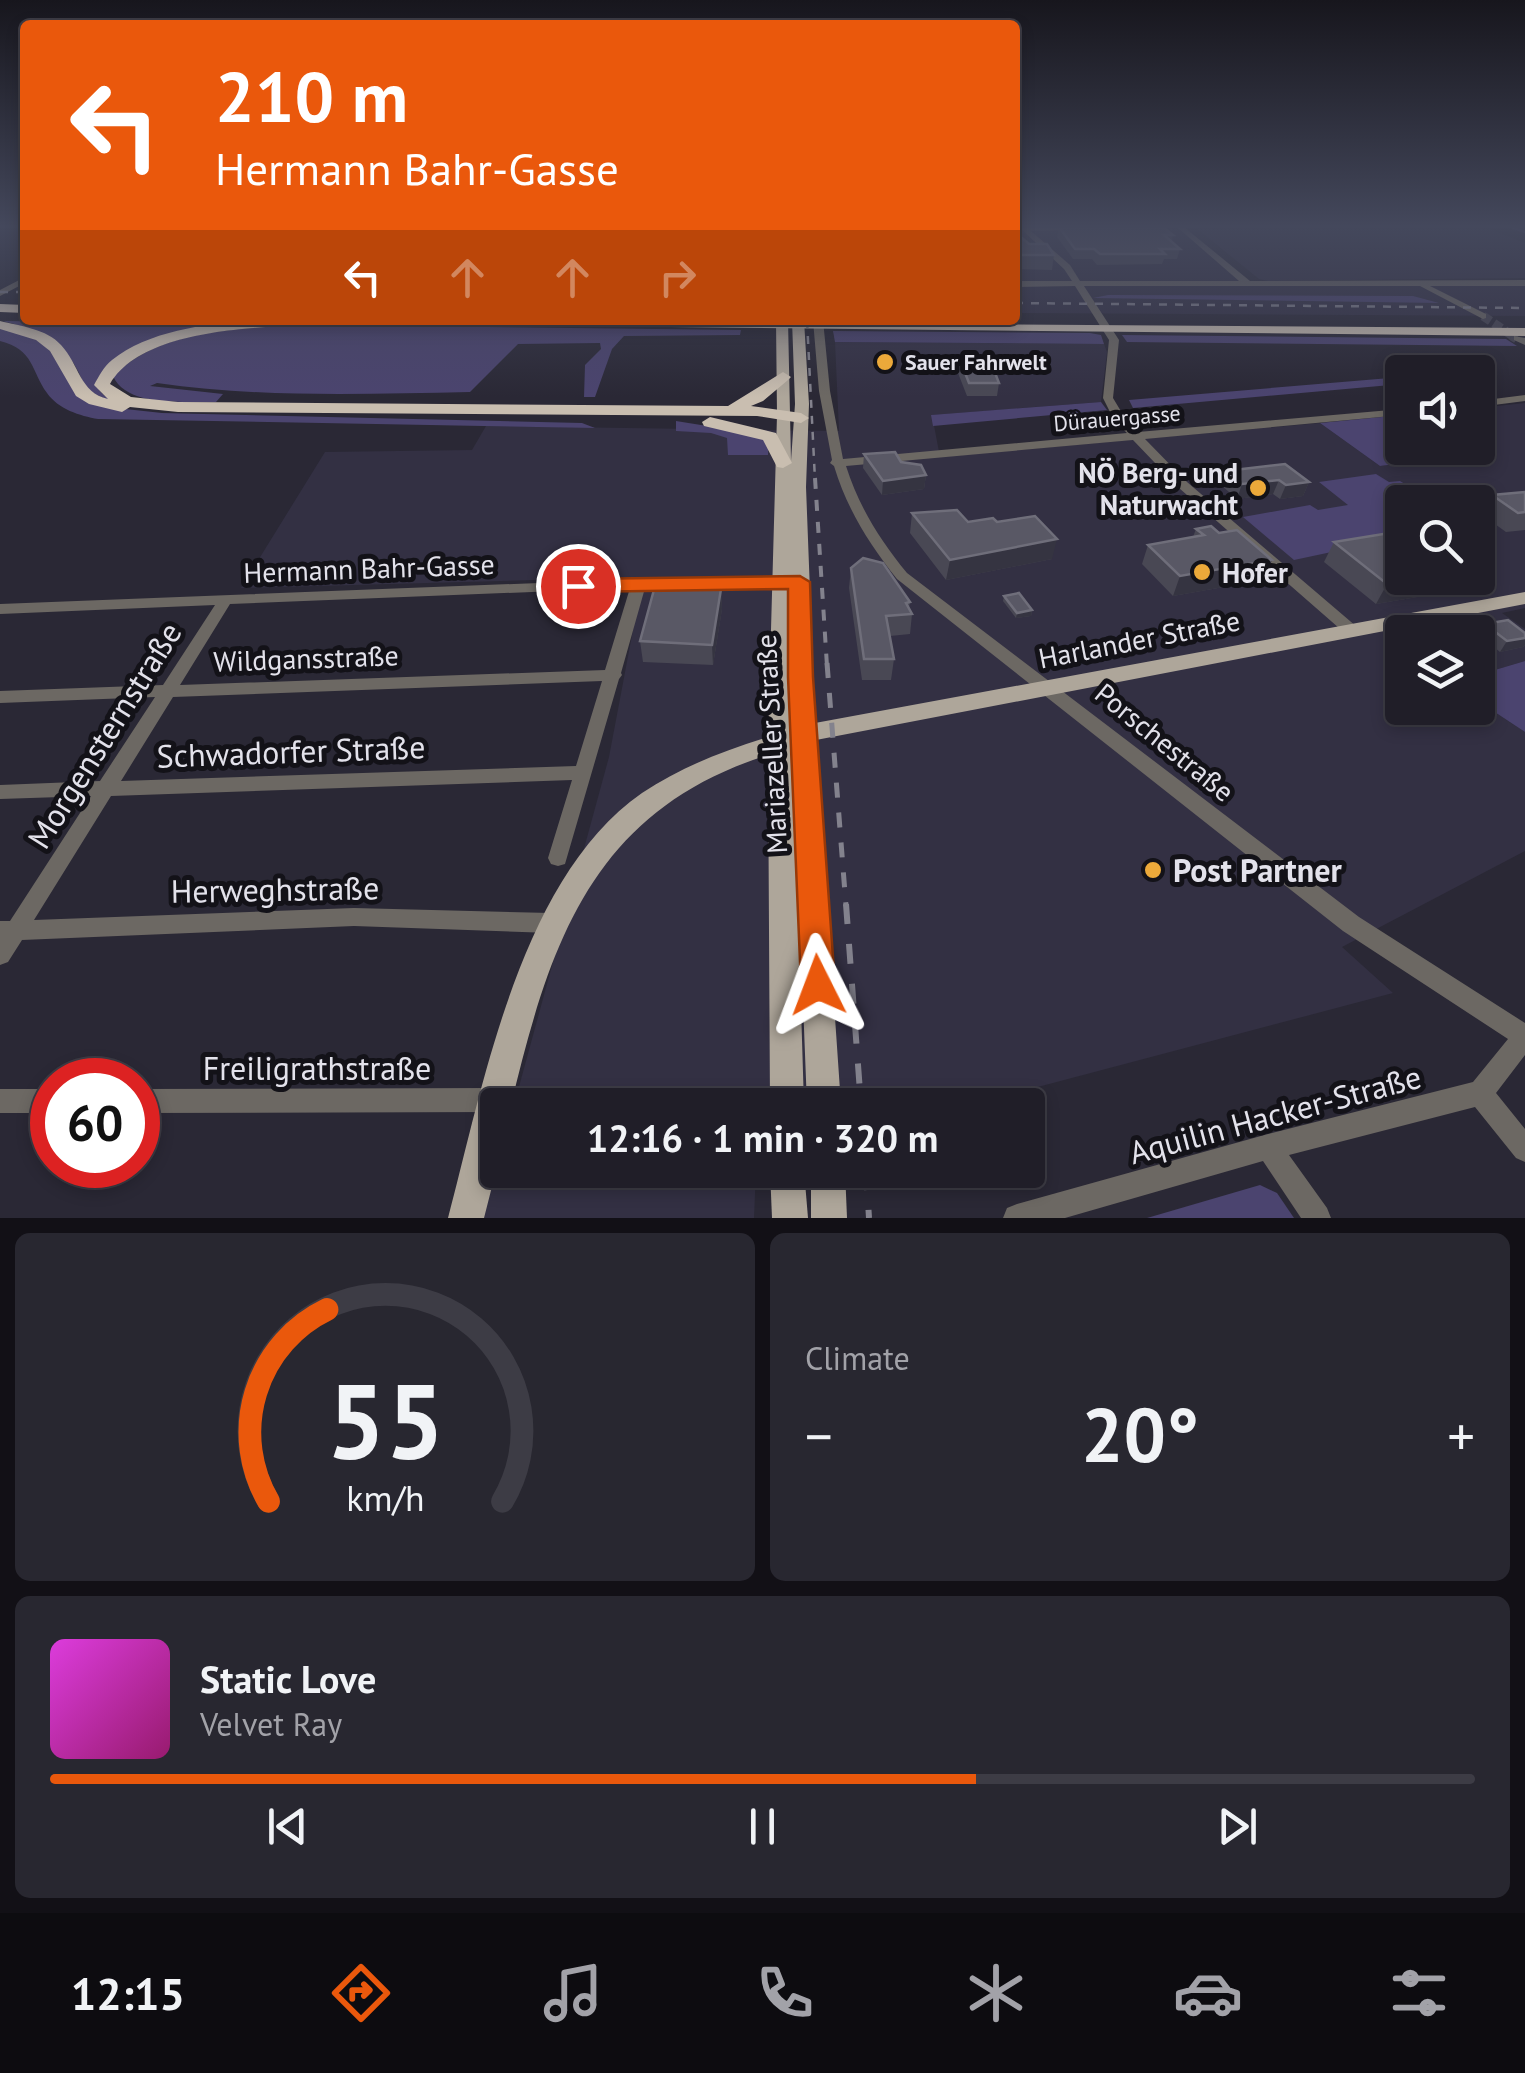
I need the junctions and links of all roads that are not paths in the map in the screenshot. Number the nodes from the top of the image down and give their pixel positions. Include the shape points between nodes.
1 (1020, 284) edge
2 (1248, 284) joint
3 (1420, 284) junction
4 (1437, 284) edge
5 (1076, 285) junction
6 (1483, 316) tunnel mouth
7 (1020, 319) edge
8 (1020, 323) edge
9 (1095, 324) junction
10 (0, 325) edge
11 (240, 325) edge
12 (782, 325) edge
13 (798, 325) edge
14 (825, 325) edge
15 (1523, 334) tunnel mouth
16 (783, 377) junction
17 (1525, 398) edge
18 (1495, 402) edge
19 (1385, 414) edge
20 (695, 416) junction
21 (790, 418) junction
22 (1135, 437) junction
23 (783, 462) junction
24 (836, 463) junction
25 (790, 582) junction
26 (639, 584) junction
27 (227, 598) junction
28 (1525, 598) edge
29 (0, 609) edge
30 (1352, 631) junction
31 (614, 675) junction
32 (1049, 687) junction
33 (168, 690) junction
34 (0, 697) edge
35 (793, 771) junction
36 (583, 773) junction
37 (107, 786) junction
38 (0, 792) edge
39 (558, 858) dead end
40 (551, 923) junction
41 (8, 930) edge
42 (0, 955) edge
43 (1525, 1036) edge
44 (500, 1088) edge
45 (786, 1088) edge
46 (822, 1088) edge
47 (1480, 1093) junction
48 (480, 1100) edge
49 (0, 1101) edge
50 (30, 1101) edge
51 (160, 1101) edge
52 (1268, 1146) junction
53 (1525, 1149) edge
54 (480, 1163) edge
55 (788, 1188) edge
56 (828, 1188) edge
57 (1083, 1210) edge
58 (466, 1218) edge
59 (790, 1218) edge
60 (829, 1218) edge
61 (1018, 1218) edge
62 (1317, 1218) edge

1 - 5 street
2 - 3 street
2 - 5 street
3 - 4 street
3 - 6 street
5 - 22 street via 1114,340 1108,398
7 - 9 highway
8 - 9 highway
9 - 15 highway
10 - 20 highway via 42,338 56,348 82,393 124,408
11 - 20 highway via 166,340 119,361 102,384 132,403 178,407
12 - 16 main road, Mariazeller Straße
13 - 21 main road, Mariazeller Straße
14 - 24 street, Porschestraße
16 - 20 highway via 743,404
16 - 21 main road, Mariazeller Straße
17 - 18 street
19 - 22 street, Dürauergasse
20 - 21 highway
20 - 23 highway via 762,433
21 - 23 main road, Mariazeller Straße
21 - 25 main road, Mariazeller Straße
22 - 24 street, Dürauergasse
22 - 30 street
23 - 25 main road, Mariazeller Straße
24 - 32 street, Porschestraße via 864,529 902,576
25 - 26 street, Hermann Bahr-Gasse
25 - 35 main road, Mariazeller Straße
26 - 27 street, Hermann Bahr-Gasse
26 - 31 street
27 - 29 street, Hermann Bahr-Gasse
27 - 33 street, Morgensternstraße
28 - 30 main road, Harlander Straße
30 - 32 main road, Harlander Straße
31 - 33 street, Wildgansstraße
31 - 36 street
32 - 40 main road, Harlander Straße via 765,743 680,780 598,851
32 - 43 street, Porschestraße via 1351,924
33 - 34 street, Wildgansstraße
33 - 37 street, Morgensternstraße
35 - 45 main road, Mariazeller Straße
35 - 46 main road, Mariazeller Straße
36 - 37 street, Schwadorfer Straße
36 - 39 street
37 - 38 street, Schwadorfer Straße
37 - 41 street, Morgensternstraße
40 - 41 street, Herweghstraße via 354,917
40 - 44 main road, Harlander Straße
41 - 42 street, Morgensternstraße
43 - 47 street
47 - 52 street, Aquilin Hacker-Straße
47 - 53 street
48 - 51 street, Freiligrathstraße
49 - 50 street
52 - 57 street, Aquilin Hacker-Straße
52 - 62 street
54 - 58 main road, Harlander Straße
55 - 59 main road
56 - 60 main road
57 - 61 street, Aquilin Hacker-Straße

